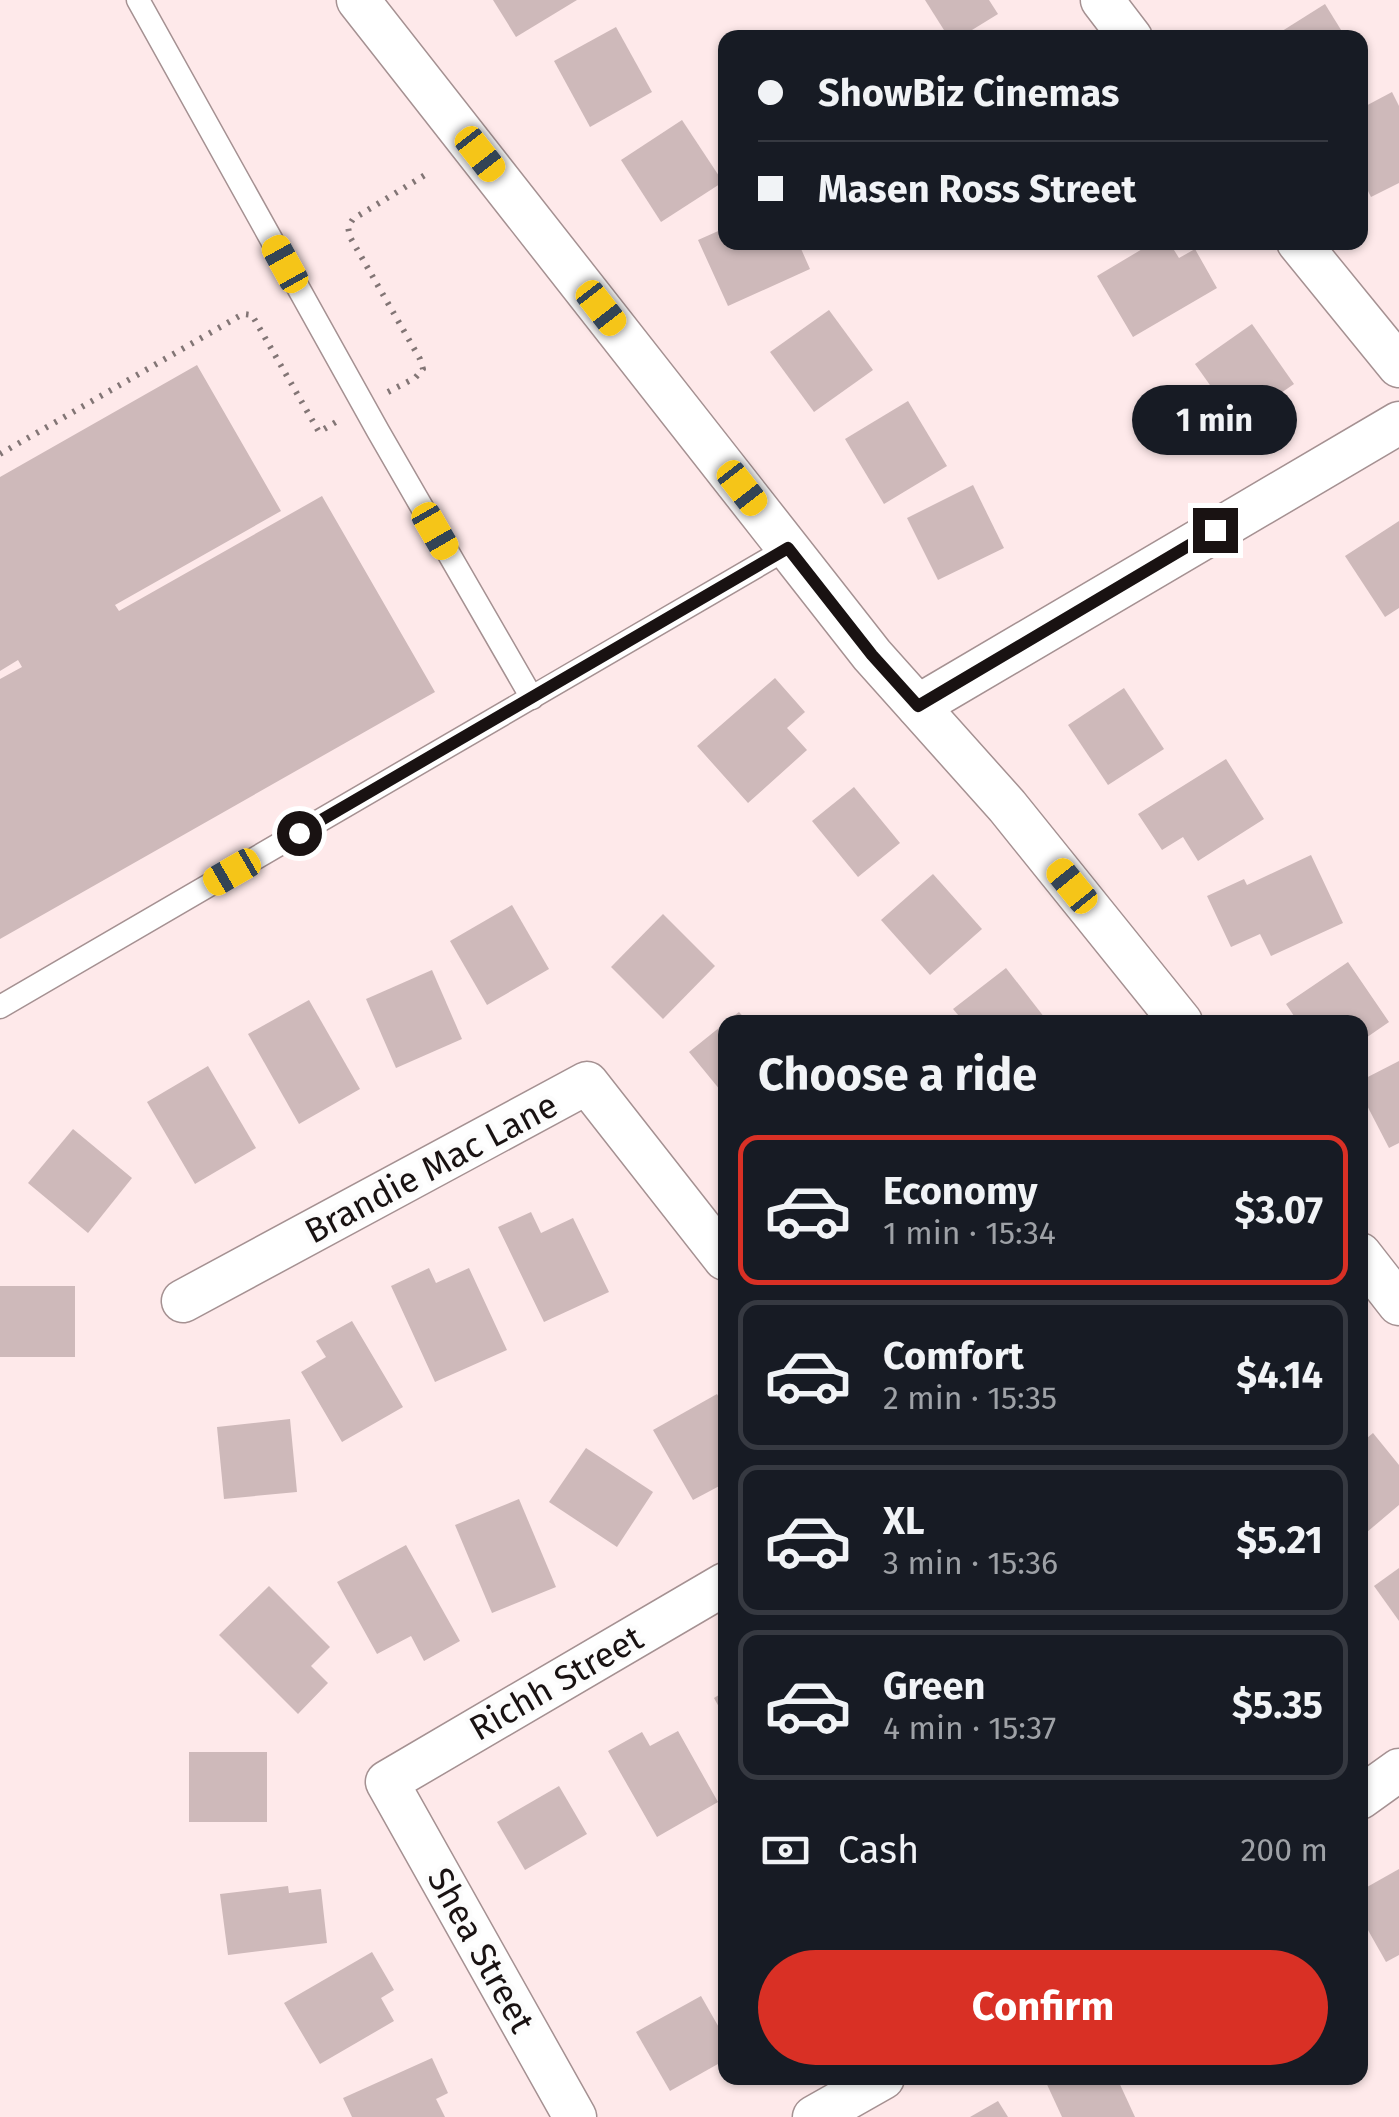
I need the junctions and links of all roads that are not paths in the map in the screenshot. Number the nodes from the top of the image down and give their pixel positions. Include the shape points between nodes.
1 (138, 0) edge
2 (358, 0) edge
3 (1102, 0) edge
4 (1125, 30) edge
5 (1305, 250) edge
6 (1399, 366) edge
7 (1399, 423) edge
8 (788, 548) junction
9 (532, 698) junction
10 (918, 706) junction
11 (0, 1007) edge
12 (1174, 1015) edge
13 (718, 1250) edge
14 (1368, 1264) edge
15 (183, 1301) dead end
16 (1399, 1304) edge
17 (718, 1588) edge
18 (1399, 1770) edge
19 (387, 1782) joint
20 (1368, 1792) edge
21 (870, 2085) edge
22 (575, 2117) edge
23 (814, 2117) edge

1 - 9 lane
2 - 8 street
3 - 4 street
5 - 6 street
7 - 10 street
8 - 9 lane
8 - 10 street
9 - 11 lane
10 - 12 street
13 - 15 street, Brandie Mac Lane via 587,1084
14 - 16 street
17 - 19 street, Richh Street
18 - 20 street
19 - 22 street, Shea Street
21 - 23 street

